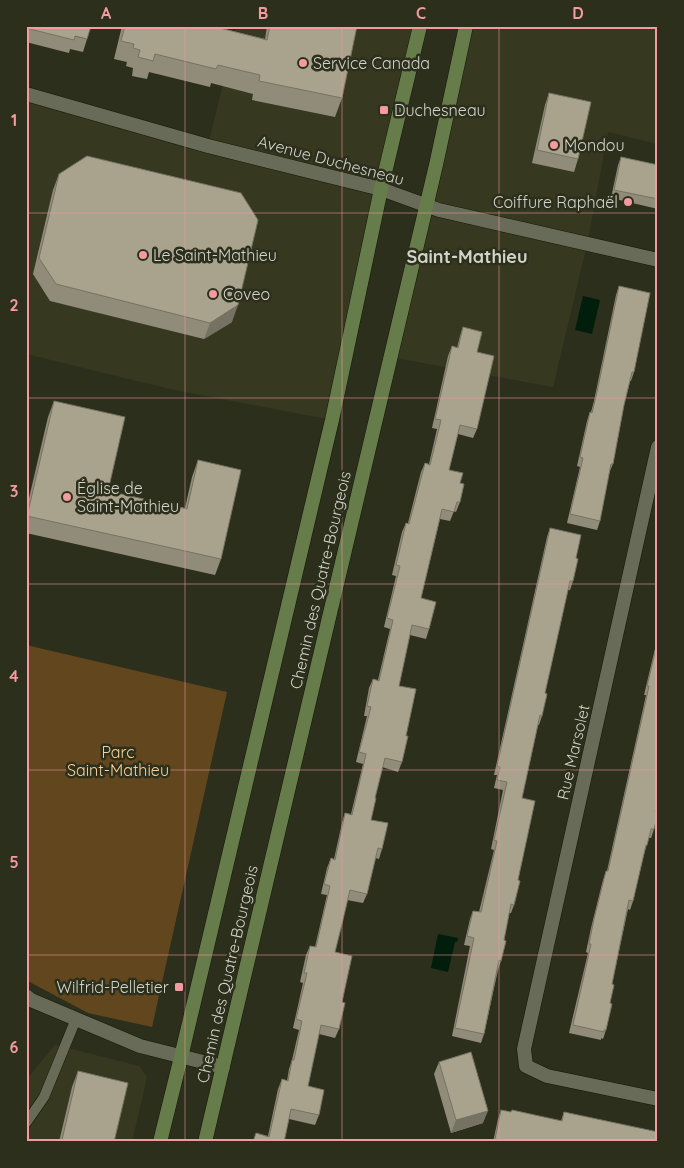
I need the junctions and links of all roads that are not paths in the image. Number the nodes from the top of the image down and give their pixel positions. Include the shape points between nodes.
1 (420, 26) edge
2 (466, 26) edge
3 (26, 94) edge
4 (381, 189) junction
5 (426, 206) junction
6 (658, 260) edge
7 (658, 447) edge
8 (653, 493) edge
9 (26, 996) edge
10 (76, 1019) junction
11 (181, 1057) junction
12 (223, 1067) junction
13 (658, 1099) edge
14 (26, 1123) edge
15 (160, 1142) edge
16 (204, 1142) edge

1 - 4 main road, Chemin des Quatre-Bourgeois
2 - 5 main road, Chemin des Quatre-Bourgeois
3 - 4 street, Avenue Duchesneau via 208,146
4 - 5 street, Avenue Duchesneau
4 - 11 main road, Chemin des Quatre-Bourgeois via 332,420
5 - 6 street, Avenue Duchesneau
5 - 12 main road, Chemin des Quatre-Bourgeois
7 - 8 street, Rue Marsolet
8 - 13 street, Rue Marsolet via 524,1050 526,1066 547,1076
9 - 10 street
10 - 11 street via 140,1046
10 - 14 lane via 44,1097
11 - 12 street
11 - 15 main road, Chemin des Quatre-Bourgeois
12 - 16 main road, Chemin des Quatre-Bourgeois

